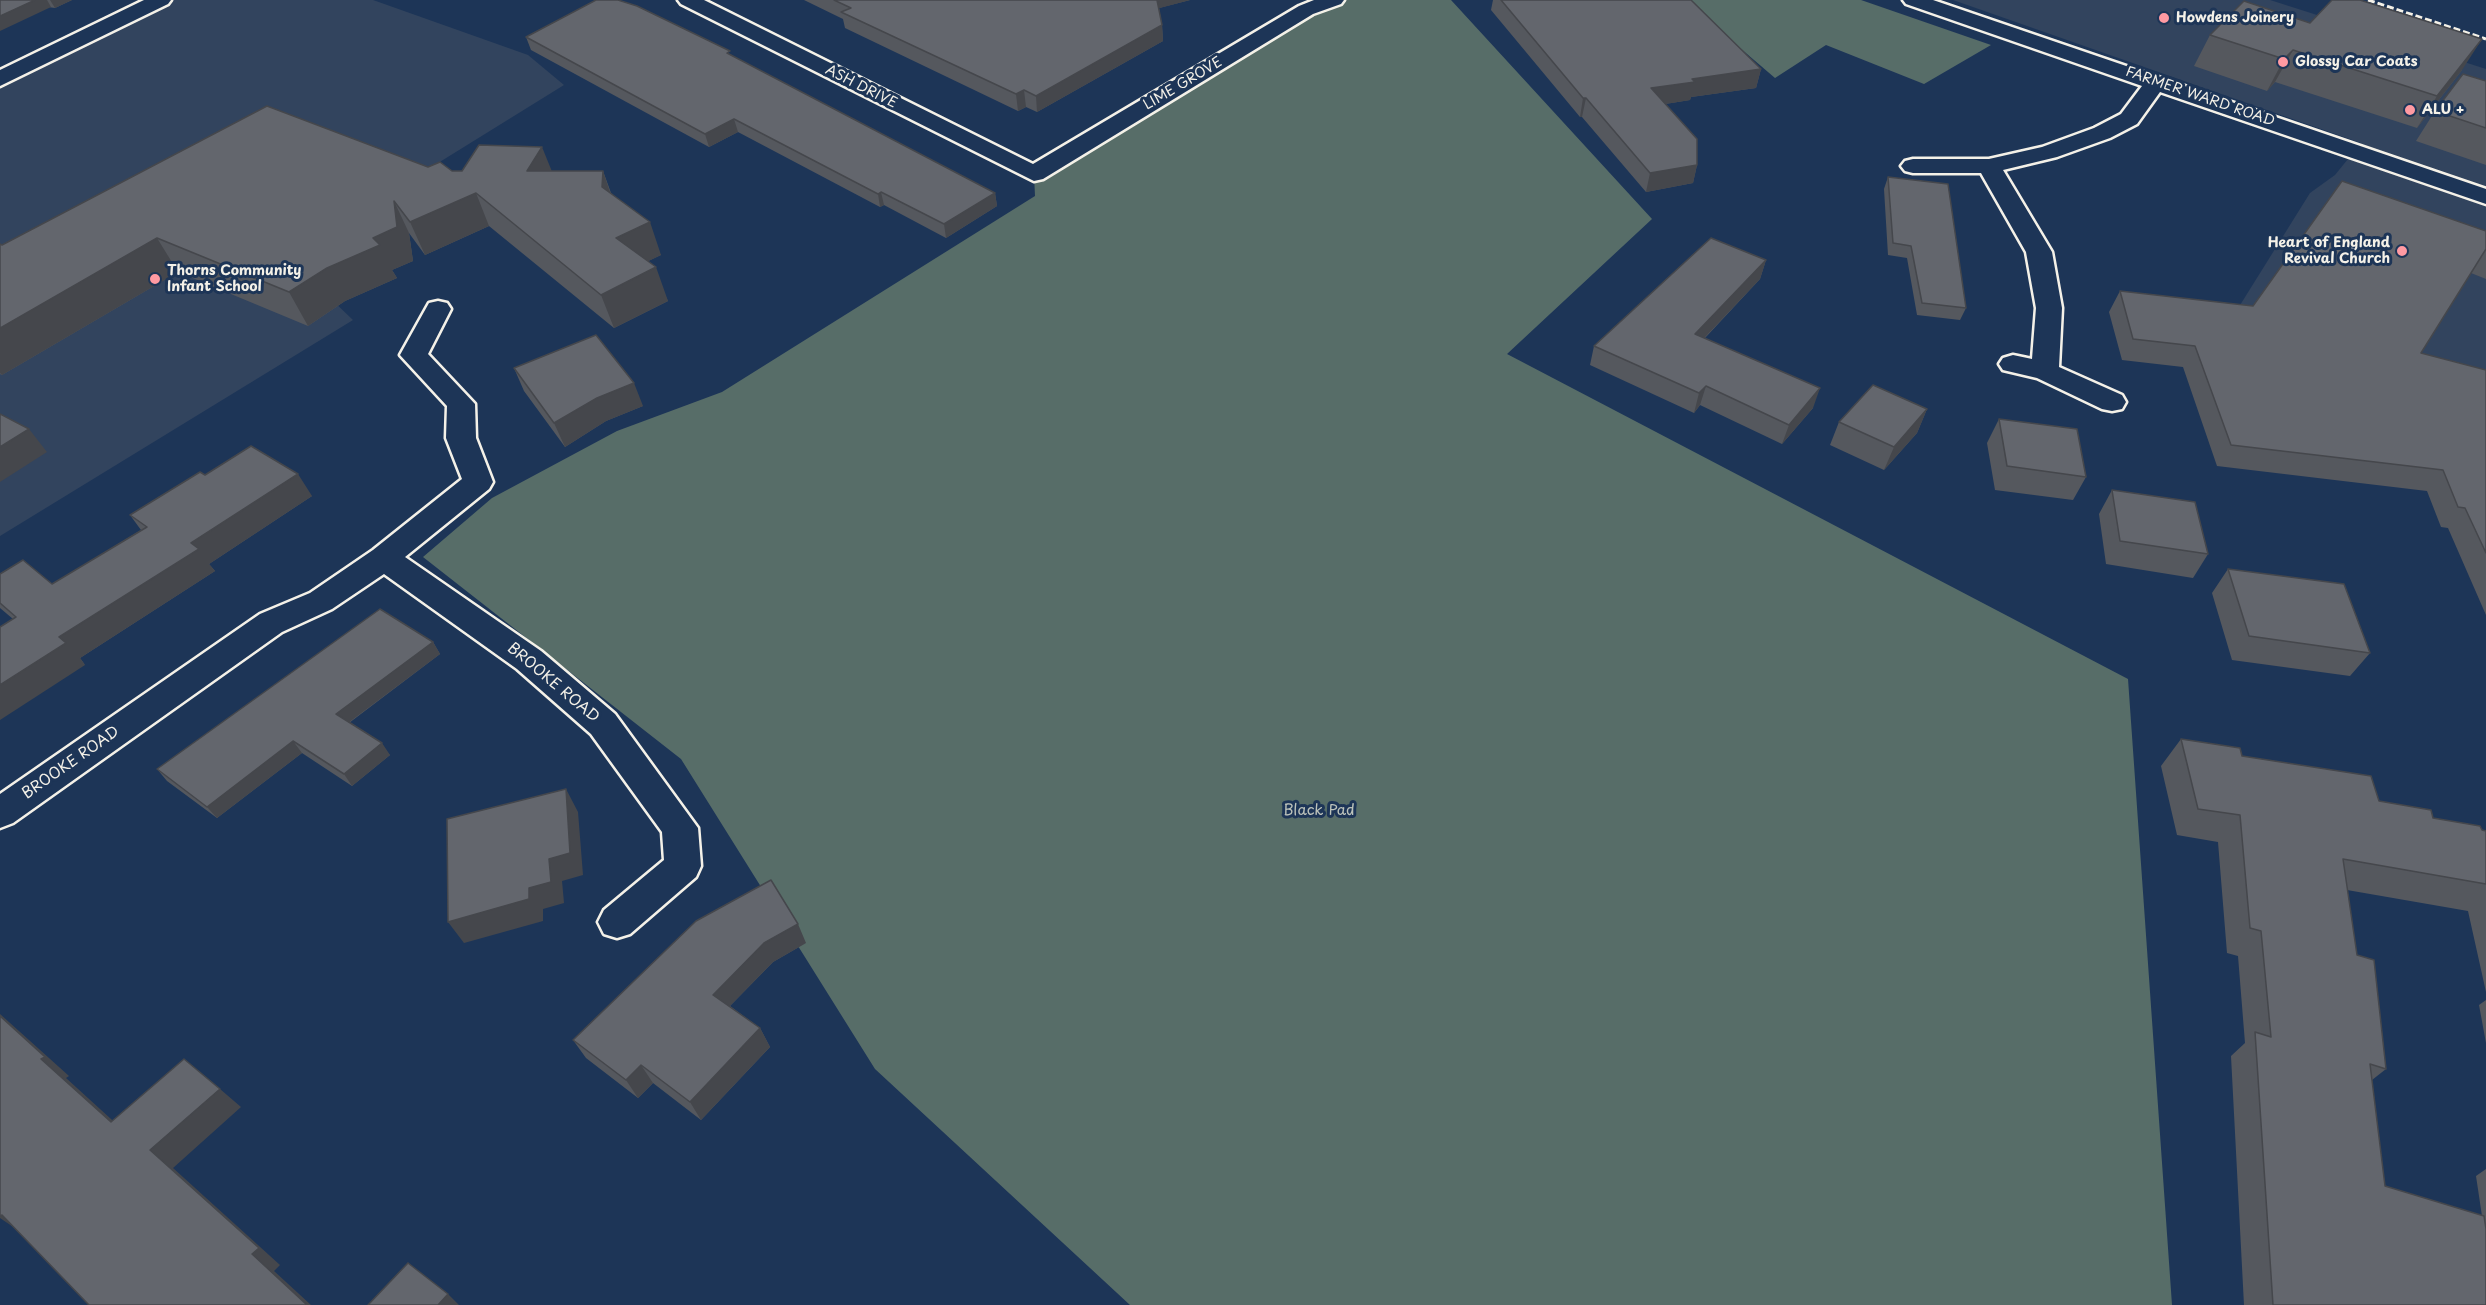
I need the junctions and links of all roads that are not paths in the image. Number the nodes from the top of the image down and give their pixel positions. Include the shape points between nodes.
1 (161, 0) edge
2 (688, 0) edge
3 (1282, 0) edge
4 (1334, 0) edge
5 (1912, 0) edge
6 (1306, 10) junction
7 (0, 79) edge
8 (2156, 82) junction
9 (1913, 166) dead end
10 (1989, 166) junction
11 (1034, 174) joint
12 (2486, 197) edge
13 (438, 309) dead end
14 (2013, 364) dead end
15 (2045, 371) junction
16 (2112, 402) dead end
17 (384, 558) junction
18 (0, 813) edge
19 (617, 922) dead end

1 - 7 street
2 - 11 street, ASH DRIVE
3 - 6 street
4 - 6 street, LIME GROVE
5 - 8 street, FARMER WARD ROAD
6 - 11 street, LIME GROVE
8 - 10 street via 2129,119 2102,133 2049,152
8 - 12 street, FARMER WARD ROAD
9 - 10 street
10 - 15 street via 2039,252 2049,308
13 - 17 street, BROOKE ROAD via 414,355 460,404 461,438 478,482
14 - 15 street
15 - 16 street
17 - 18 street, BROOKE ROAD via 321,601 271,622
17 - 19 street, BROOKE ROAD via 529,660 603,724 680,828 683,866

